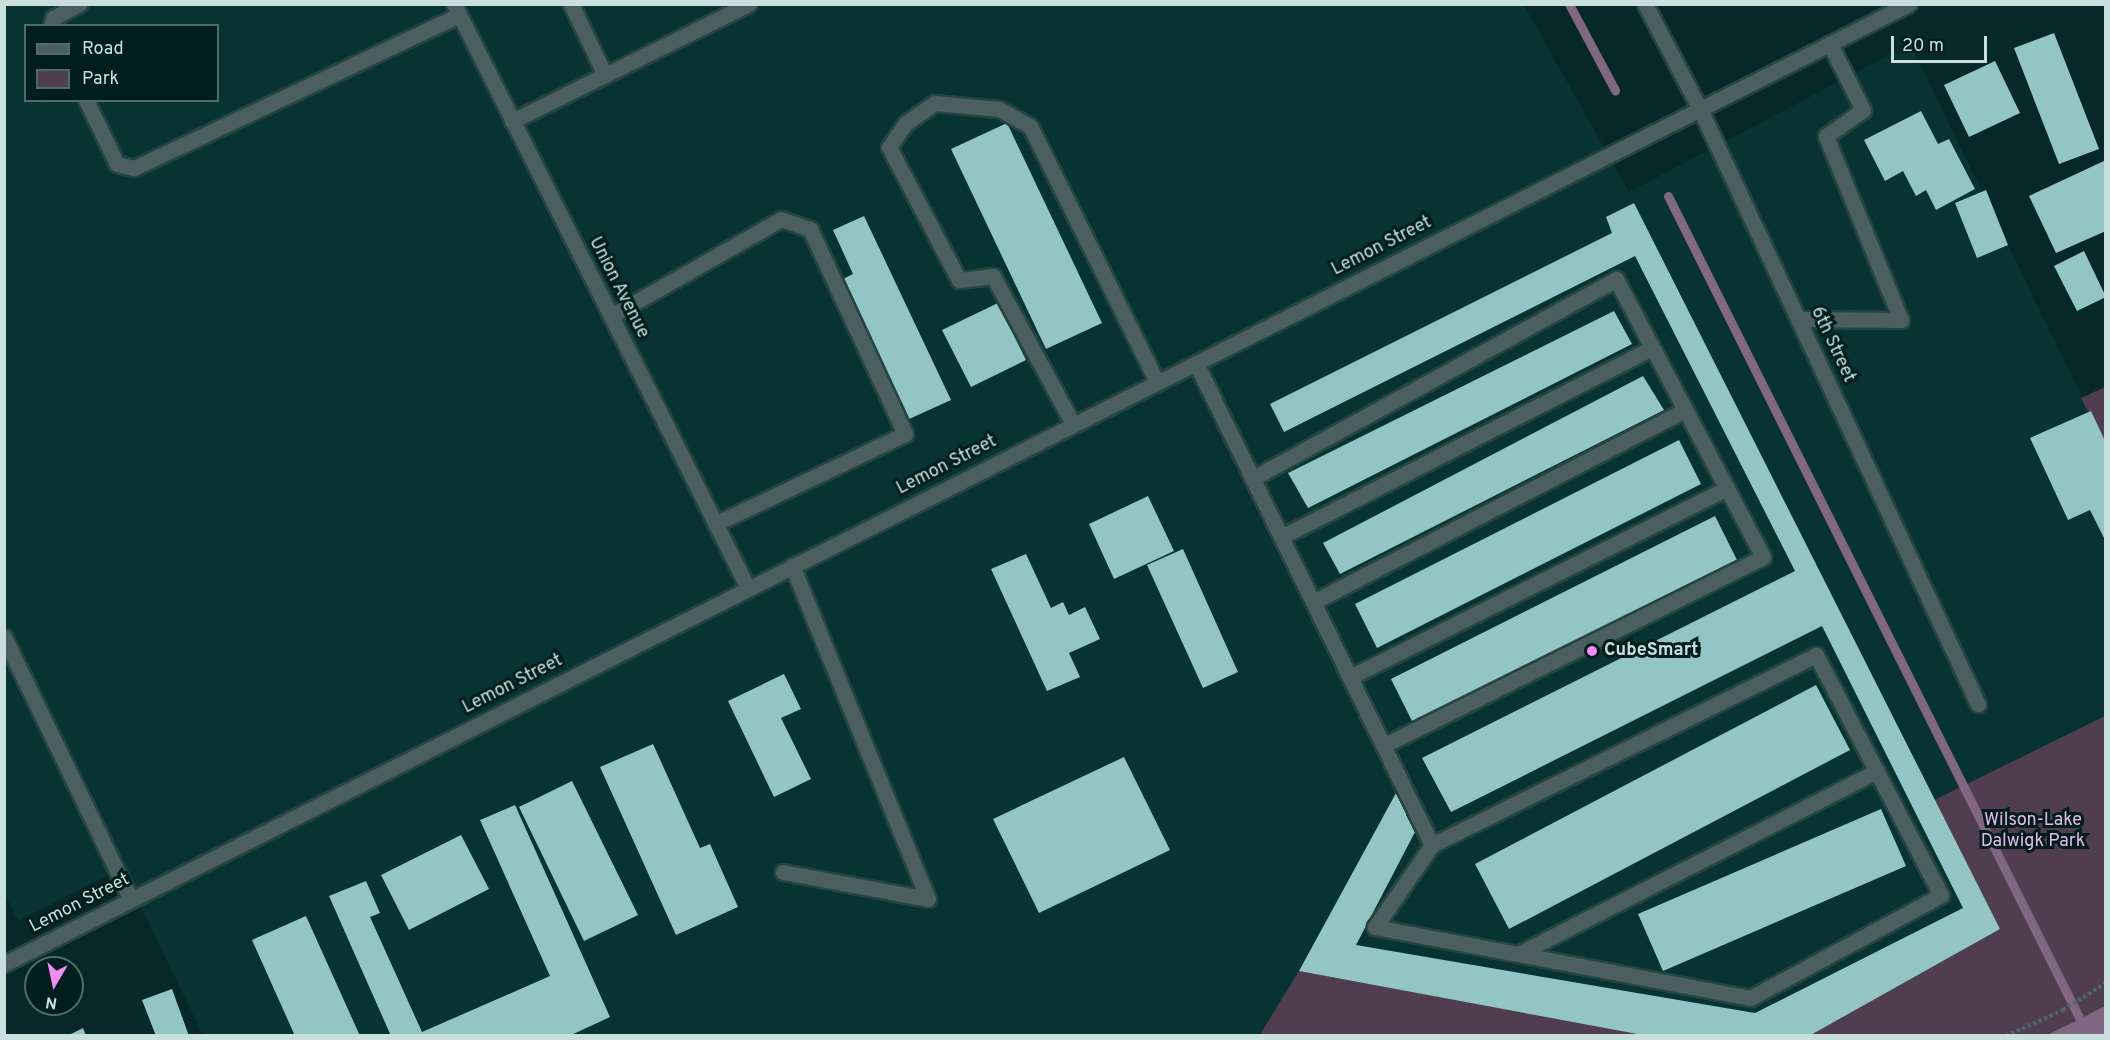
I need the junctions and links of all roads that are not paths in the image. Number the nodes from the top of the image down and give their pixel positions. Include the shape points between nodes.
1 (79, 4) edge
2 (571, 4) edge
3 (750, 4) edge
4 (1645, 4) edge
5 (1909, 4) edge
6 (456, 10) edge
7 (52, 24) edge
8 (1830, 44) junction
9 (606, 75) junction
10 (87, 102) edge
11 (1700, 109) junction
12 (512, 121) junction
13 (611, 316) junction
14 (1798, 319) junction
15 (1652, 348) junction
16 (1196, 363) junction
17 (1157, 382) junction
18 (1685, 410) junction
19 (1073, 424) junction
20 (1253, 478) junction
21 (1726, 488) junction
22 (716, 524) junction
23 (1281, 537) junction
24 (792, 566) junction
25 (748, 588) junction
26 (1313, 602) junction
27 (4, 637) edge
28 (1350, 677) junction
29 (1978, 704) dead end
30 (1384, 745) junction
31 (1877, 771) junction
32 (1432, 846) junction
33 (783, 873) dead end
34 (131, 900) junction
35 (1518, 954) junction
36 (4, 964) edge

1 - 7 street via 53,18
2 - 9 street
3 - 9 street
4 - 11 street, 6th Street
5 - 8 street, Lemon Street
6 - 10 street via 134,168 117,164
6 - 12 street, Union Avenue
8 - 11 street, Lemon Street
8 - 14 street via 1863,110 1826,136 1901,320
9 - 12 street
11 - 14 street, 6th Street
11 - 16 street, Lemon Street
12 - 13 street, Union Avenue
13 - 22 street, Union Avenue
13 - 22 street via 781,219 810,229 905,435
14 - 29 street, 6th Street
15 - 18 street
15 - 20 street via 1616,279
15 - 23 street
16 - 17 street, Lemon Street
16 - 20 street
17 - 19 street, Lemon Street
17 - 19 street via 1030,126 999,109 935,104 906,123 889,147 959,280 993,276
18 - 21 street
18 - 26 street
19 - 24 street, Lemon Street
20 - 23 street
21 - 28 street
21 - 30 street via 1763,557
22 - 25 street, Union Avenue
23 - 26 street
24 - 25 street, Lemon Street
24 - 33 street via 928,899
25 - 34 street, Lemon Street
26 - 28 street
27 - 34 street
28 - 30 street
30 - 32 street
31 - 32 street via 1816,655
31 - 35 street
31 - 35 street via 1941,895 1750,998
32 - 35 street via 1375,927
34 - 36 street, Lemon Street

